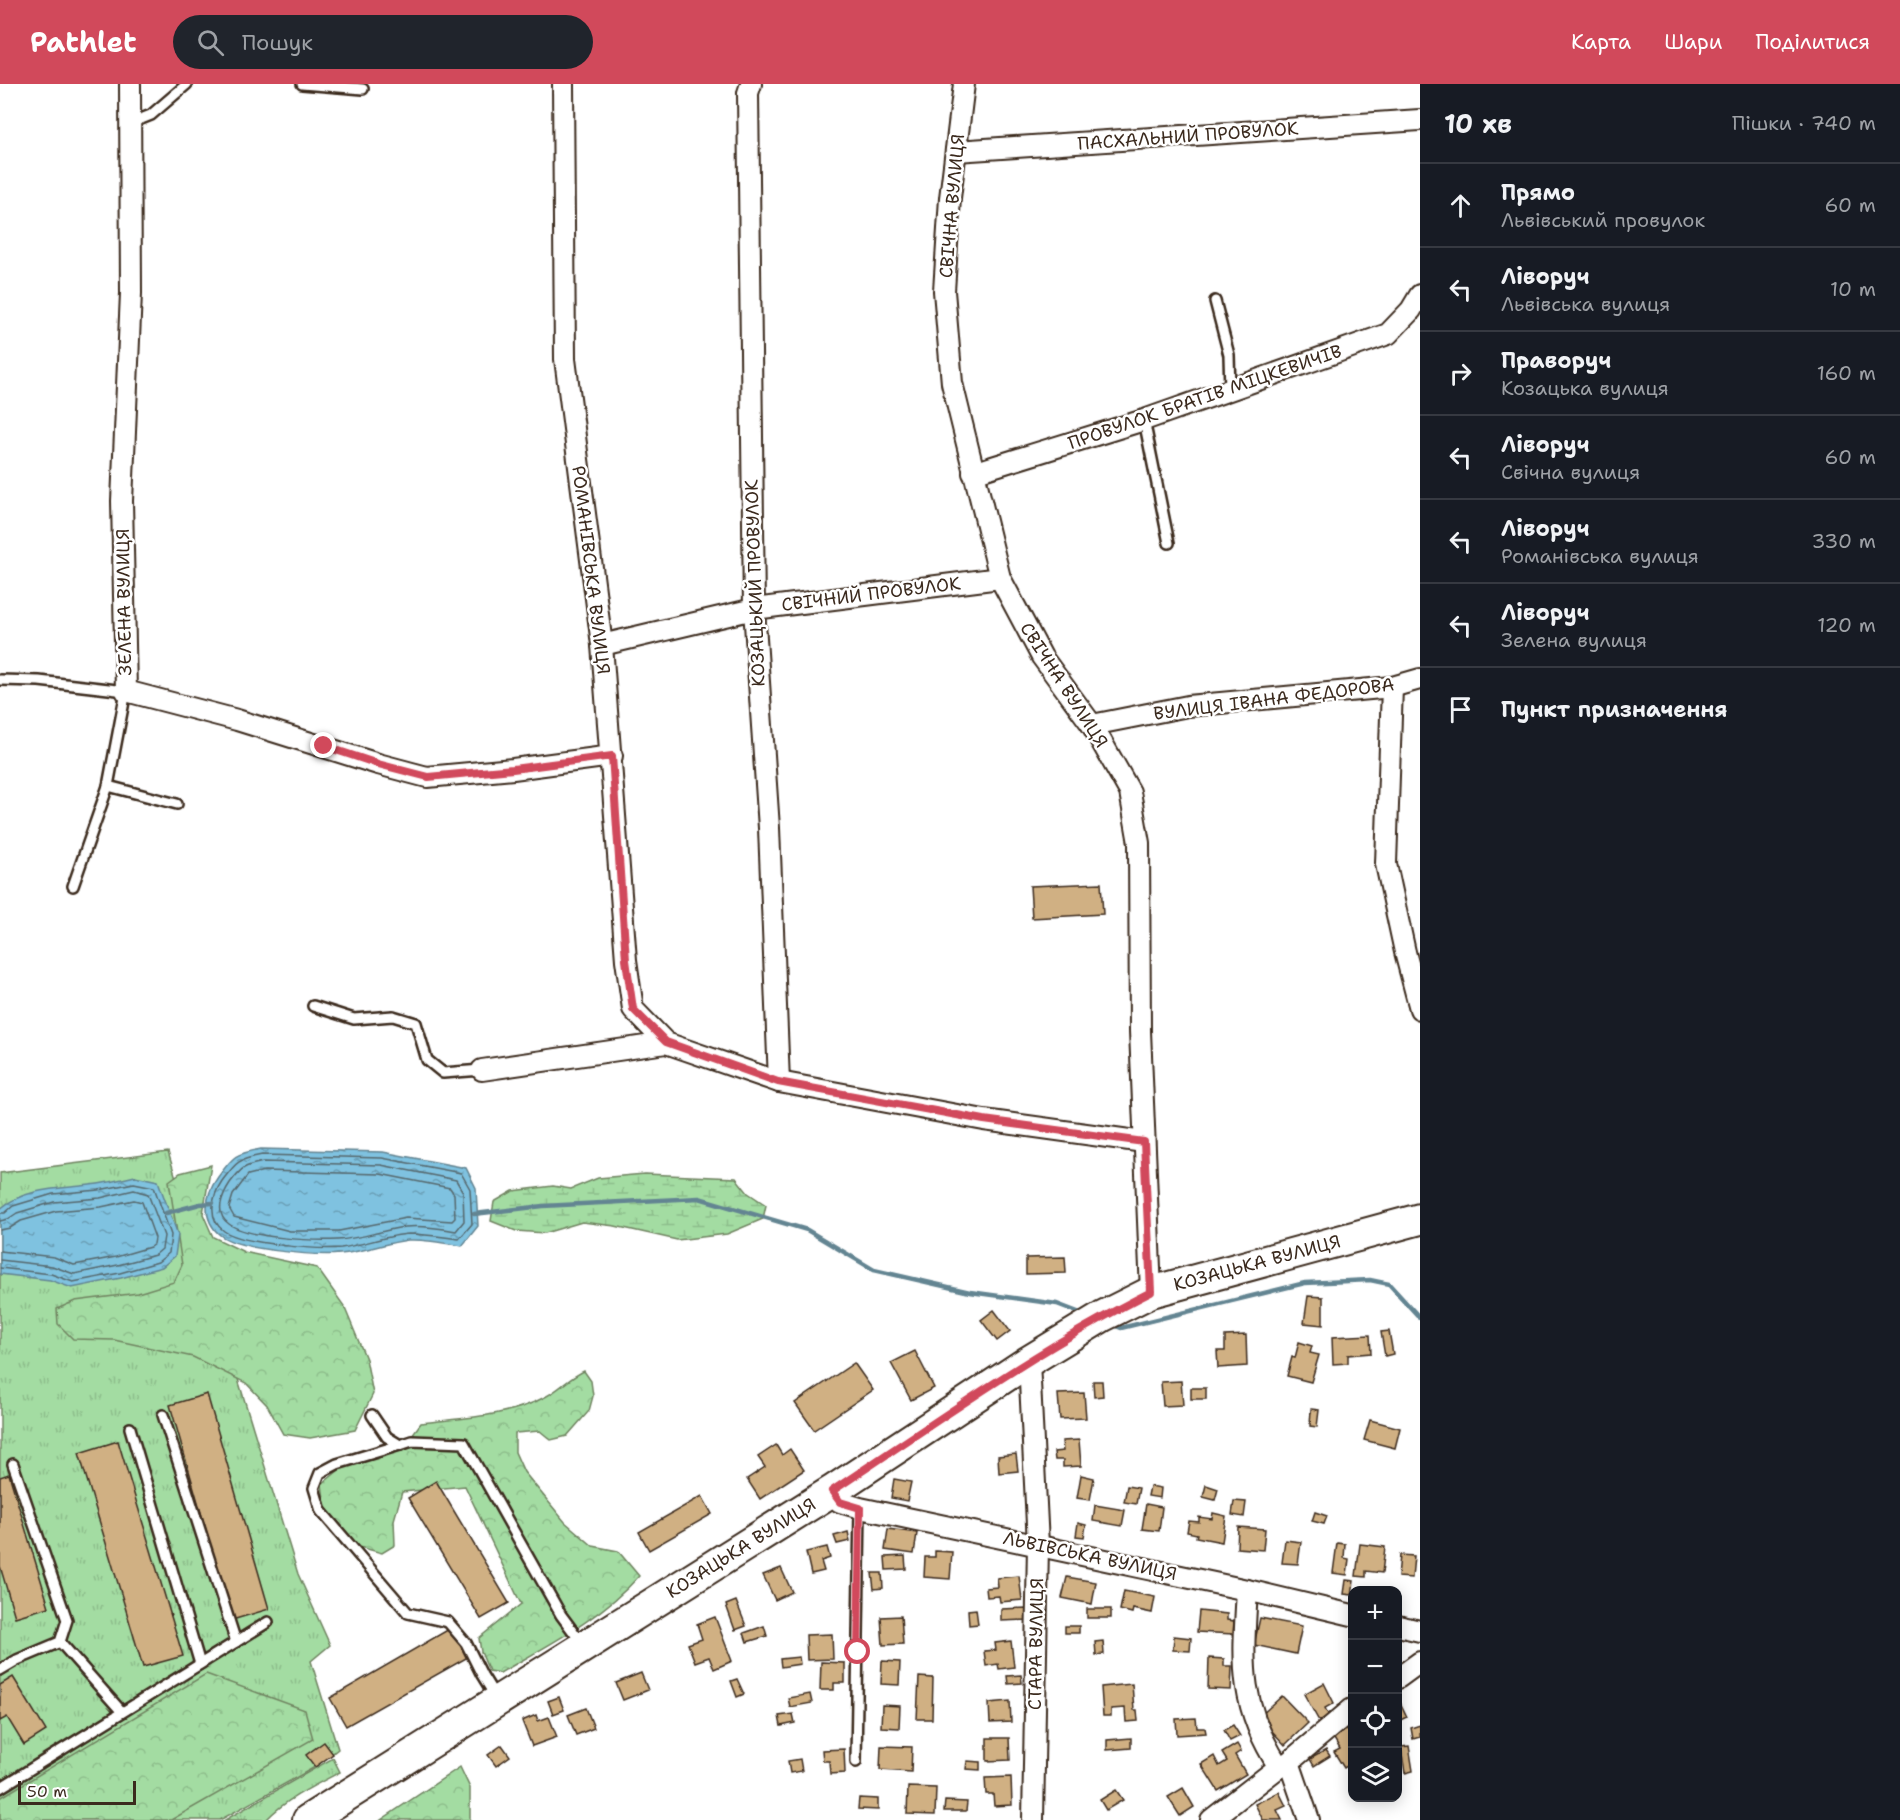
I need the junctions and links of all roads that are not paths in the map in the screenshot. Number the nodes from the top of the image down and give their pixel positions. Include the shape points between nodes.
1 (130, 84) edge
2 (187, 84) edge
3 (302, 84) edge
4 (563, 84) edge
5 (751, 84) edge
6 (964, 84) edge
7 (363, 89) dead end
8 (1420, 120) edge
9 (131, 123) junction
10 (956, 151) junction
11 (1420, 295) edge
12 (1215, 301) dead end
13 (1230, 390) junction
14 (1144, 420) junction
15 (974, 473) junction
16 (1169, 543) dead end
17 (1000, 578) junction
18 (754, 609) junction
19 (602, 645) junction
20 (0, 680) edge
21 (1420, 680) edge
22 (1392, 687) junction
23 (126, 691) junction
24 (1092, 725) junction
25 (612, 756) junction
26 (108, 786) junction
27 (177, 804) dead end
28 (73, 886) dead end
29 (313, 1006) dead end
30 (1420, 1009) edge
31 (666, 1042) junction
32 (482, 1070) joint
33 (778, 1082) junction
34 (1144, 1142) junction
35 (1420, 1219) edge
36 (1151, 1292) junction
37 (1029, 1361) junction
38 (163, 1415) dead end
39 (372, 1415) dead end
40 (130, 1428) dead end
41 (400, 1445) junction
42 (14, 1464) dead end
43 (832, 1491) junction
44 (860, 1508) junction
45 (1038, 1545) junction
46 (1247, 1590) junction
47 (1348, 1614) edge
48 (268, 1622) dead end
49 (1402, 1627) edge
50 (1420, 1631) edge
51 (60, 1642) junction
52 (236, 1642) junction
53 (584, 1647) junction
54 (1420, 1662) edge
55 (200, 1664) junction
56 (0, 1670) edge
57 (1402, 1675) edge
58 (498, 1701) junction
59 (122, 1712) junction
60 (1348, 1713) edge
61 (856, 1762) dead end
62 (1284, 1765) junction
63 (0, 1788) edge
64 (308, 1820) edge
65 (1033, 1820) edge
66 (1211, 1820) edge
67 (1309, 1820) edge

1 - 9 street, ЗЕЛЕНА ВУЛИЦЯ
2 - 9 lane via 151,115
3 - 7 lane
4 - 19 street, РОМАНІВСЬКА ВУЛИЦЯ via 565,360
5 - 18 street, КОЗАЦЬКИЙ ПРОВУЛОК via 748,105
6 - 10 street, СВІЧНА ВУЛИЦЯ
8 - 10 street, ПАСХАЛЬНИЙ ПРОВУЛОК
9 - 23 street, ЗЕЛЕНА ВУЛИЦЯ via 131,293 122,501
10 - 15 street, СВІЧНА ВУЛИЦЯ via 944,291 952,383
11 - 13 street, ПРОВУЛОК БРАТІВ МІЦКЕВИЧІВ via 1388,334
12 - 13 lane via 1229,355
13 - 14 street, ПРОВУЛОК БРАТІВ МІЦКЕВИЧІВ
14 - 15 street, ПРОВУЛОК БРАТІВ МІЦКЕВИЧІВ
14 - 16 lane
15 - 17 street, СВІЧНА ВУЛИЦЯ
17 - 18 street, СВІЧНИЙ ПРОВУЛОК
17 - 24 street, СВІЧНА ВУЛИЦЯ via 1042,657
18 - 19 street, СВІЧНИЙ ПРОВУЛОК
18 - 33 street, КОЗАЦЬКИЙ ПРОВУЛОК via 769,828
19 - 25 street, РОМАНІВСЬКА ВУЛИЦЯ
20 - 23 lane
21 - 22 street, ВУЛИЦЯ ІВАНА ФЕДОРОВА
22 - 24 street, ВУЛИЦЯ ІВАНА ФЕДОРОВА via 1188,706
22 - 30 street via 1386,864
23 - 25 street, ЗЕЛЕНА ВУЛИЦЯ via 428,777
23 - 26 lane
24 - 34 street, СВІЧНА ВУЛИЦЯ via 1130,792 1139,843
25 - 31 street, РОМАНІВСЬКА ВУЛИЦЯ via 633,1009
26 - 27 lane
26 - 28 lane
29 - 32 lane via 354,1019 393,1016 416,1023 427,1060 443,1073
31 - 32 street, РОМАНІВСЬКА ВУЛИЦЯ
31 - 33 street, РОМАНІВСЬКА ВУЛИЦЯ
33 - 34 street, РОМАНІВСЬКА ВУЛИЦЯ via 984,1120
34 - 36 street, СВІЧНА ВУЛИЦЯ
35 - 36 main road, КОЗАЦЬКА ВУЛИЦЯ
36 - 37 main road, КОЗАЦЬКА ВУЛИЦЯ
37 - 43 main road, КОЗАЦЬКА ВУЛИЦЯ
37 - 45 street, СТАРА ВУЛИЦЯ
38 - 52 lane
39 - 41 lane via 387,1437
40 - 55 lane
41 - 53 lane via 464,1443 561,1615
41 - 58 lane via 320,1473 314,1488 321,1511 408,1613 448,1622 466,1643
42 - 51 lane via 67,1620
43 - 44 street, ЛЬВІВСЬКА ВУЛИЦЯ via 840,1502
43 - 53 main road, КОЗАЦЬКА ВУЛИЦЯ
44 - 45 street, ЛЬВІВСЬКА ВУЛИЦЯ
44 - 61 lane
45 - 46 street, ЛЬВІВСЬКА ВУЛИЦЯ
45 - 65 street, СТАРА ВУЛИЦЯ
46 - 47 street, ЛЬВІВСЬКА ВУЛИЦЯ
46 - 62 street via 1243,1651 1247,1698 1256,1725
48 - 52 lane
49 - 50 street
51 - 56 lane
51 - 59 lane
52 - 55 lane
53 - 58 main road, КОЗАЦЬКА ВУЛИЦЯ
54 - 57 street
55 - 59 lane
58 - 64 main road, КОЗАЦЬКА ВУЛИЦЯ
59 - 63 lane
60 - 62 street
62 - 66 street
62 - 67 street

